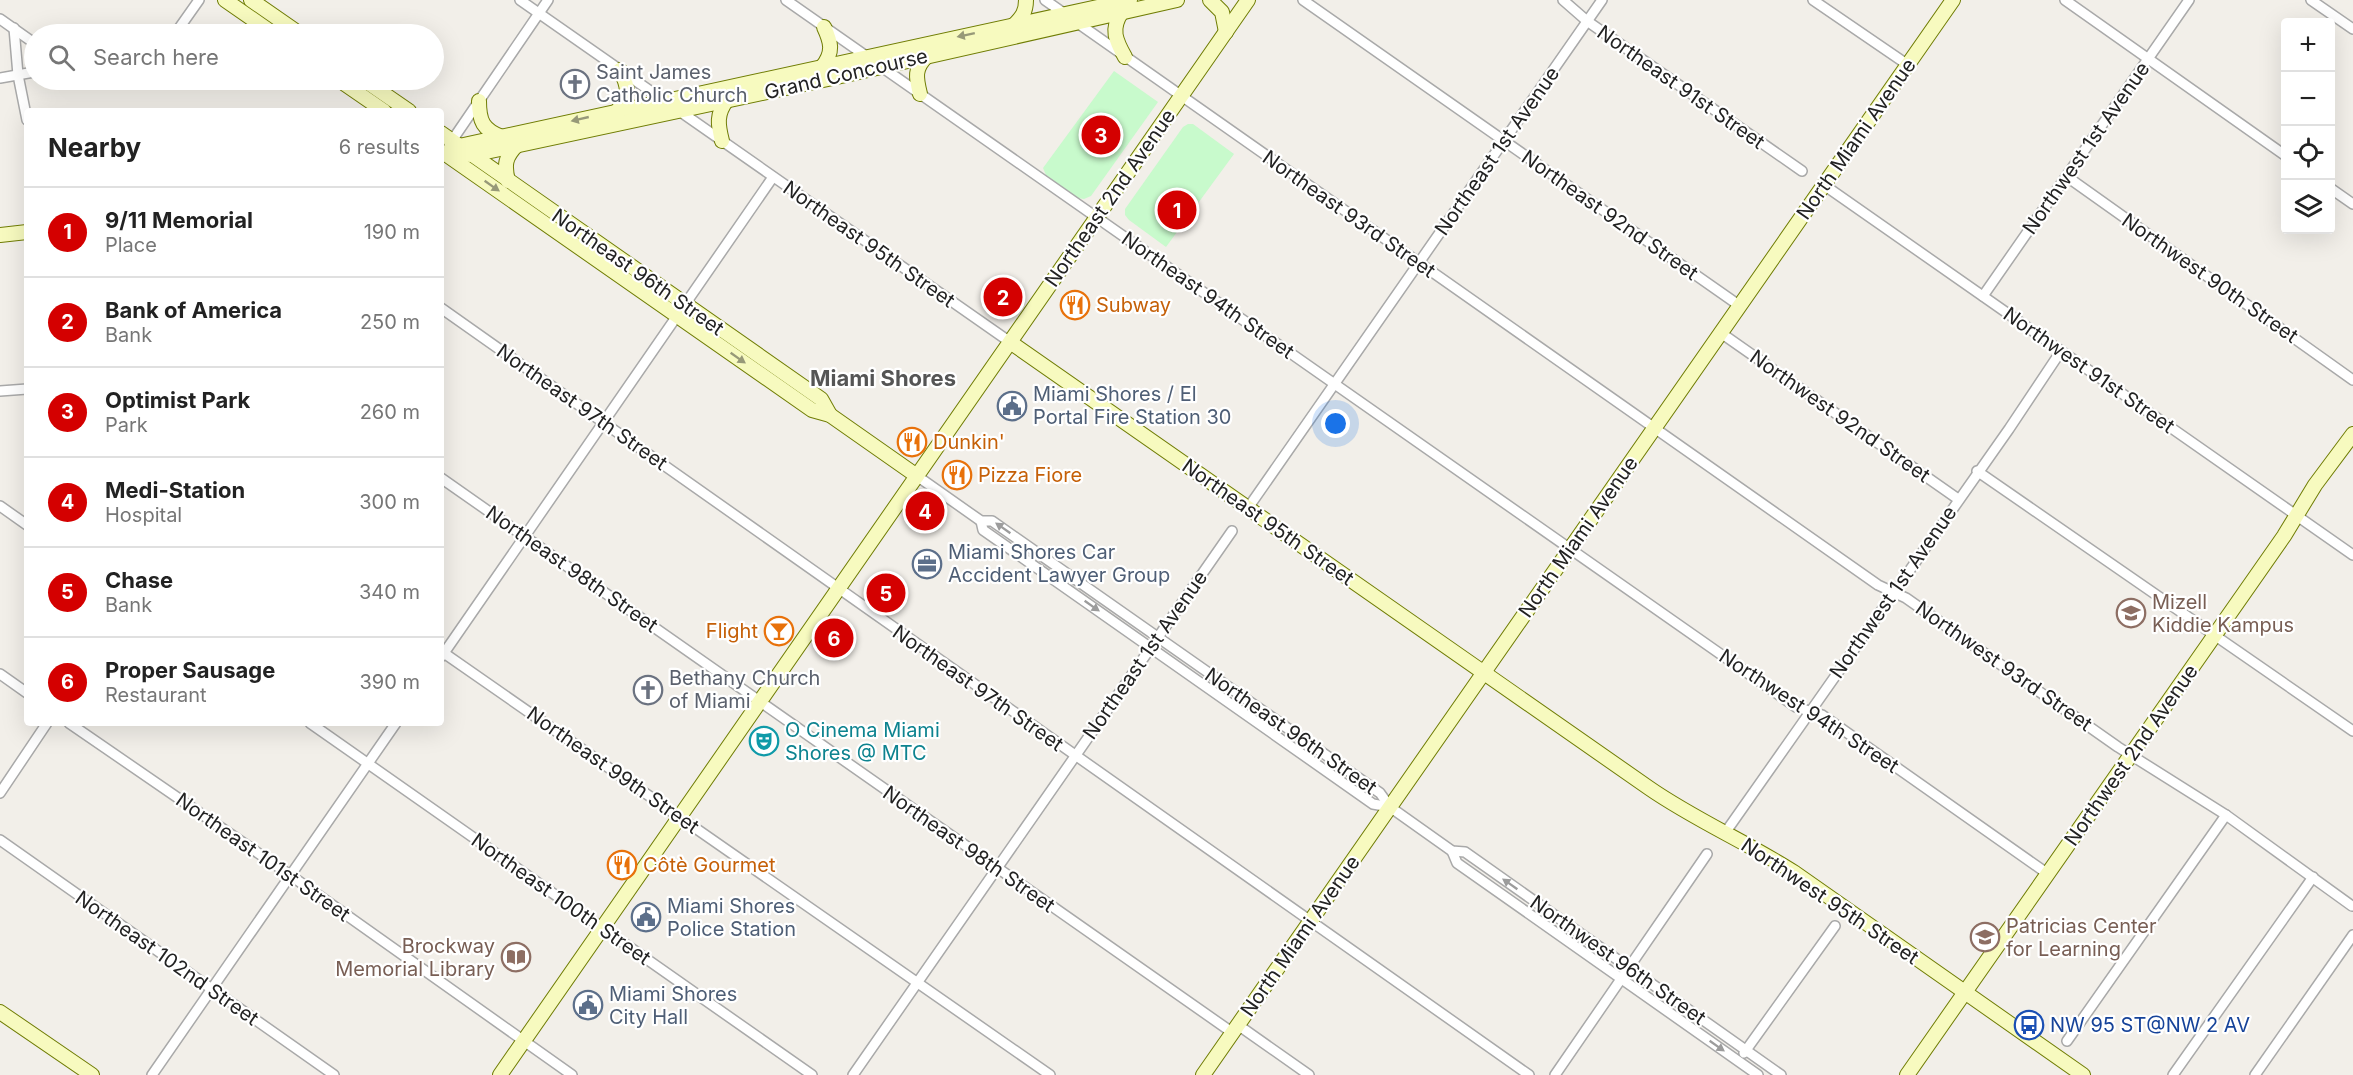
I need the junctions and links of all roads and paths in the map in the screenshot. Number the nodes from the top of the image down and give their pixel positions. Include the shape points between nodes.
1 (199, 0) edge
2 (225, 0) edge
3 (251, 0) edge
4 (520, 0) edge
5 (548, 0) edge
6 (786, 0) edge
7 (1026, 0) edge
8 (1045, 0) edge
9 (1130, 0) edge
10 (1177, 0) edge
11 (1210, 0) edge
12 (1248, 0) edge
13 (1303, 0) edge
14 (1563, 0) edge
15 (1602, 0) edge
16 (1813, 0) edge
17 (1953, 0) edge
18 (2065, 0) edge
19 (2190, 0) edge
20 (2312, 0) edge
21 (1122, 12) junction
22 (539, 13) junction
23 (1064, 14) junction
24 (0, 19) edge
25 (1587, 21) junction
26 (1076, 23) junction
27 (182, 24) edge
28 (260, 24) edge
29 (286, 24) edge
30 (1014, 25) junction
31 (824, 27) junction
32 (14, 28) junction
33 (2353, 29) edge
34 (1226, 32) junction
35 (24, 36) edge
36 (927, 56) junction
37 (867, 57) junction
38 (1125, 57) junction
39 (2148, 59) junction
40 (1908, 65) junction
41 (822, 67) junction
42 (881, 67) junction
43 (620, 70) junction
44 (24, 74) edge
45 (18, 75) junction
46 (0, 78) edge
47 (354, 90) edge
48 (379, 90) edge
49 (920, 94) junction
50 (1181, 96) junction
51 (727, 100) junction
52 (479, 101) junction
53 (664, 101) junction
54 (25, 108) edge
55 (380, 108) edge
56 (405, 108) edge
57 (678, 110) junction
58 (617, 111) junction
59 (502, 137) junction
60 (722, 141) junction
61 (1503, 141) junction
62 (517, 145) junction
63 (446, 148) edge
64 (2281, 152) edge
65 (472, 155) junction
66 (1802, 171) dead end
67 (773, 177) junction
68 (2066, 177) junction
69 (508, 181) junction
70 (1824, 185) junction
71 (2335, 191) edge
72 (2353, 204) edge
73 (1096, 217) junction
74 (24, 232) edge
75 (0, 235) edge
76 (1420, 264) junction
77 (1983, 296) junction
78 (1740, 306) junction
79 (444, 310) edge
80 (681, 310) junction
81 (1721, 333) junction
82 (1010, 342) junction
83 (2061, 351) junction
84 (2353, 380) edge
85 (1335, 385) junction
86 (24, 388) edge
87 (0, 391) edge
88 (604, 422) junction
89 (1655, 428) junction
90 (2353, 434) edge
91 (1977, 471) junction
92 (917, 476) junction
93 (444, 480) edge
94 (1958, 499) junction
95 (0, 506) edge
96 (1248, 508) junction
97 (2295, 515) junction
98 (981, 521) junction
99 (24, 523) edge
100 (1233, 531) dead end
101 (525, 536) junction
102 (1570, 550) junction
103 (2353, 555) edge
104 (838, 589) junction
105 (1893, 592) junction
106 (2213, 636) junction
107 (1158, 637) junction
108 (1150, 647) junction
109 (444, 651) edge
110 (444, 655) edge
111 (1484, 673) junction
112 (0, 674) edge
113 (24, 691) edge
114 (759, 702) junction
115 (1809, 711) junction
116 (45, 726) edge
117 (73, 726) edge
118 (314, 726) edge
119 (394, 726) edge
120 (2353, 731) edge
121 (2131, 754) junction
122 (1074, 756) junction
123 (368, 763) junction
124 (0, 793) edge
125 (1390, 807) junction
126 (2226, 815) junction
127 (680, 816) junction
128 (1725, 832) junction
129 (0, 840) edge
130 (1452, 850) junction
131 (1707, 854) dead end
132 (997, 869) junction
133 (2048, 874) junction
134 (290, 875) junction
135 (2313, 876) junction
136 (2352, 906) edge
137 (1311, 920) junction
138 (1835, 926) dead end
139 (602, 928) junction
140 (2353, 935) edge
141 (1630, 968) junction
142 (1622, 979) junction
143 (917, 984) junction
144 (211, 990) junction
145 (1966, 993) junction
146 (0, 1012) edge
147 (1236, 1029) junction
148 (524, 1041) junction
149 (2067, 1041) dead end
150 (1746, 1050) junction
151 (1738, 1061) junction
152 (92, 1075) edge
153 (152, 1075) edge
154 (334, 1075) edge
155 (500, 1075) edge
156 (572, 1075) edge
157 (812, 1075) edge
158 (853, 1075) edge
159 (1050, 1075) edge
160 (1203, 1075) edge
161 (1309, 1075) edge
162 (1529, 1075) edge
163 (1555, 1075) edge
164 (1758, 1075) edge
165 (1781, 1075) edge
166 (1907, 1075) edge
167 (2081, 1075) edge
168 (2173, 1075) edge
169 (2255, 1075) edge

1 - 27 street
2 - 28 main road
3 - 29 main road
4 - 22 street, Northeast 95th Street
5 - 22 street
6 - 31 street, Northeast 94th Street
7 - 30 main road via 1026,10
8 - 23 street, Northeast 93rd Street
9 - 23 main road, Grand Concourse
10 - 21 main road, Grand Concourse
11 - 34 main road via 1222,12
12 - 34 main road, Northeast 2nd Avenue
13 - 61 street, Northeast 92nd Street
14 - 25 street, Northeast 91st Street
15 - 25 street, Northeast 1st Avenue
16 - 40 street
17 - 40 main road, North Miami Avenue
18 - 39 street
19 - 39 street, Northwest 1st Avenue
20 - 33 street
21 - 26 main road, Grand Concourse
21 - 38 main road via 1114,32
22 - 43 street, Northeast 95th Street
22 - 52 street
23 - 26 street, Northeast 93rd Street
23 - 30 main road, Grand Concourse
24 - 32 street
25 - 61 street, Northeast 1st Avenue
25 - 66 street, Northeast 91st Street
26 - 36 main road, Grand Concourse
26 - 38 street, Northeast 93rd Street
30 -> 37 main road, Grand Concourse
31 - 37 street, Northeast 94th Street
31 - 41 main road via 831,46
32 - 35 street
32 - 45 street
34 - 50 main road, Northeast 2nd Avenue
36 - 42 main road, Grand Concourse
36 - 49 main road via 916,72
37 - 41 main road, Grand Concourse
37 - 42 street, Northeast 94th Street
38 - 50 street, Northeast 93rd Street
39 - 64 street
39 - 68 street, Northwest 1st Avenue
40 - 70 main road, North Miami Avenue
41 - 53 main road, Grand Concourse
42 - 49 street, Northeast 94th Street
42 - 51 main road, Grand Concourse
43 - 53 street, Northeast 95th Street
43 - 58 main road via 628,89
44 - 45 street
45 - 46 street
45 - 54 street
47 - 55 main road
48 - 56 main road
49 - 73 street, Northeast 94th Street
50 - 73 main road, Northeast 2nd Avenue
50 - 76 street, Northeast 93rd Street
51 - 57 main road, Grand Concourse
51 - 60 main road via 718,119
52 - 59 main road via 482,124
52 - 63 street
53 - 57 street, Northeast 95th Street
53 - 58 main road, Grand Concourse
57 - 60 street, Northeast 95th Street
57 - 62 main road, Grand Concourse
58 -> 59 main road, Grand Concourse
59 - 63 main road, Grand Concourse
60 - 67 street, Northeast 95th Street
61 - 76 street, Northeast 1st Avenue
61 - 78 street, Northeast 92nd Street
62 - 65 main road, Grand Concourse
62 - 69 main road via 505,162
63 - 65 main road, Northeast 96th Street
63 -> 80 main road, Northeast 96th Street
65 - 69 main road, Northeast 96th Street
67 - 80 street
67 - 82 street, Northeast 95th Street
68 - 77 street, Northwest 1st Avenue
68 - 84 street, Northwest 90th Street
69 - 80 main road, Northeast 96th Street
70 - 77 street, Northwest 91st Street
70 - 78 main road, North Miami Avenue
71 - 72 street
73 - 82 main road, Northeast 2nd Avenue
73 - 85 street, Northeast 94th Street
74 - 75 main road
76 - 85 street, Northeast 1st Avenue
76 - 89 street, Northeast 93rd Street
77 - 83 street, Northwest 91st Street
78 - 81 main road, North Miami Avenue
79 - 88 street, Northeast 97th Street
80 - 88 street
80 - 92 main road, Northeast 96th Street via 821,399 830,415
81 - 89 main road, North Miami Avenue
81 - 94 street, Northwest 92nd Street
82 - 92 main road, Northeast 2nd Avenue
82 - 96 main road, Northeast 95th Street
83 - 91 street, Northwest 1st Avenue
83 - 97 street, Northwest 91st Street
85 - 96 street, Northeast 1st Avenue
85 - 102 street, Northeast 94th Street
86 - 87 street
88 - 101 street
88 - 104 street, Northeast 97th Street
89 - 102 main road, North Miami Avenue
89 - 105 street, Northwest 93rd Street
90 - 97 main road, Northwest 2nd Avenue
91 - 94 street, Northwest 1st Avenue
91 - 106 street
92 - 98 street, Northeast 96th Street
92 - 104 main road, Northeast 2nd Avenue
93 - 101 street, Northeast 98th Street
94 - 105 street, Northwest 1st Avenue
95 - 99 street
96 - 111 main road, Northeast 95th Street
97 - 103 street, Northwest 91st Street
97 - 106 main road, Northwest 2nd Avenue
107 -> 98 street, Northeast 96th Street via 992,520
98 -> 108 street, Northeast 96th Street via 983,530
100 - 107 street, Northeast 1st Avenue
101 - 109 street
101 - 114 street, Northeast 98th Street
102 - 111 main road, North Miami Avenue
102 - 115 street, Northwest 94th Street via 1796,707
104 - 114 main road, Northeast 2nd Avenue
104 - 122 street, Northeast 97th Street
105 - 115 street, Northwest 1st Avenue
105 - 121 street, Northwest 93rd Street
106 - 120 street
106 - 121 main road, Northwest 2nd Avenue
107 - 108 street, Northeast 1st Avenue
107 - 125 street, Northeast 96th Street via 1380,793
108 - 122 street, Northeast 1st Avenue
108 - 125 street, Northeast 96th Street via 1373,804
110 - 127 street, Northeast 99th Street
111 - 125 main road, North Miami Avenue
111 - 128 main road, Northwest 95th Street via 1662,797
112 - 113 street
114 - 127 main road, Northeast 2nd Avenue
114 - 132 street, Northeast 98th Street
115 - 128 street, Northwest 1st Avenue
115 - 133 street, Northwest 94th Street via 1821,715
116 - 124 street
117 - 134 street, Northeast 101st Street
118 - 123 street, Northeast 100th Street
119 - 123 street
121 - 126 street, Northwest 93rd Street
121 - 133 main road, Northwest 2nd Avenue
122 - 132 street, Northeast 1st Avenue
122 - 137 street, Northeast 97th Street
123 - 134 street
123 - 139 street, Northeast 100th Street
125 - 130 street, Northwest 96th Street
125 - 137 main road, North Miami Avenue
126 - 135 street, Northwest 93rd Street
126 - 149 street
127 - 139 main road, Northeast 2nd Avenue
127 - 143 street, Northeast 99th Street
128 - 145 main road, Northwest 95th Street via 1795,873
129 - 144 street, Northeast 102nd Street
141 -> 130 street, Northwest 96th Street via 1465,852
130 - 142 street, Northwest 96th Street via 1457,863
131 - 141 street
132 - 143 street, Northeast 1st Avenue
132 - 147 street, Northeast 98th Street
133 - 145 main road, Northwest 2nd Avenue
134 - 144 street
134 - 148 street, Northeast 101st Street
135 - 136 street, Northwest 93rd Street
135 - 168 street
137 - 147 main road, North Miami Avenue
137 - 162 street, Northeast 97th Street
138 - 150 street
139 - 148 main road, Northeast 2nd Avenue
139 - 157 street, Northeast 100th Street
140 - 169 street
141 - 142 street
141 - 150 street, Northwest 96th Street
142 -> 151 street, Northwest 96th Street
142 - 163 street
143 - 158 street, Northeast 1st Avenue
143 - 159 street, Northeast 99th Street
144 - 153 street
144 - 154 street, Northeast 102nd Street
145 - 166 main road, Northwest 2nd Avenue
145 - 167 main road, Northwest 95th Street
146 - 152 main road
147 - 160 main road, North Miami Avenue
147 - 161 street, Northeast 98th Street
148 - 155 main road, Northeast 2nd Avenue
148 - 156 street, Northeast 101st Street
150 - 151 street
150 - 165 street, Northwest 96th Street
151 - 164 street, Northwest 96th Street

